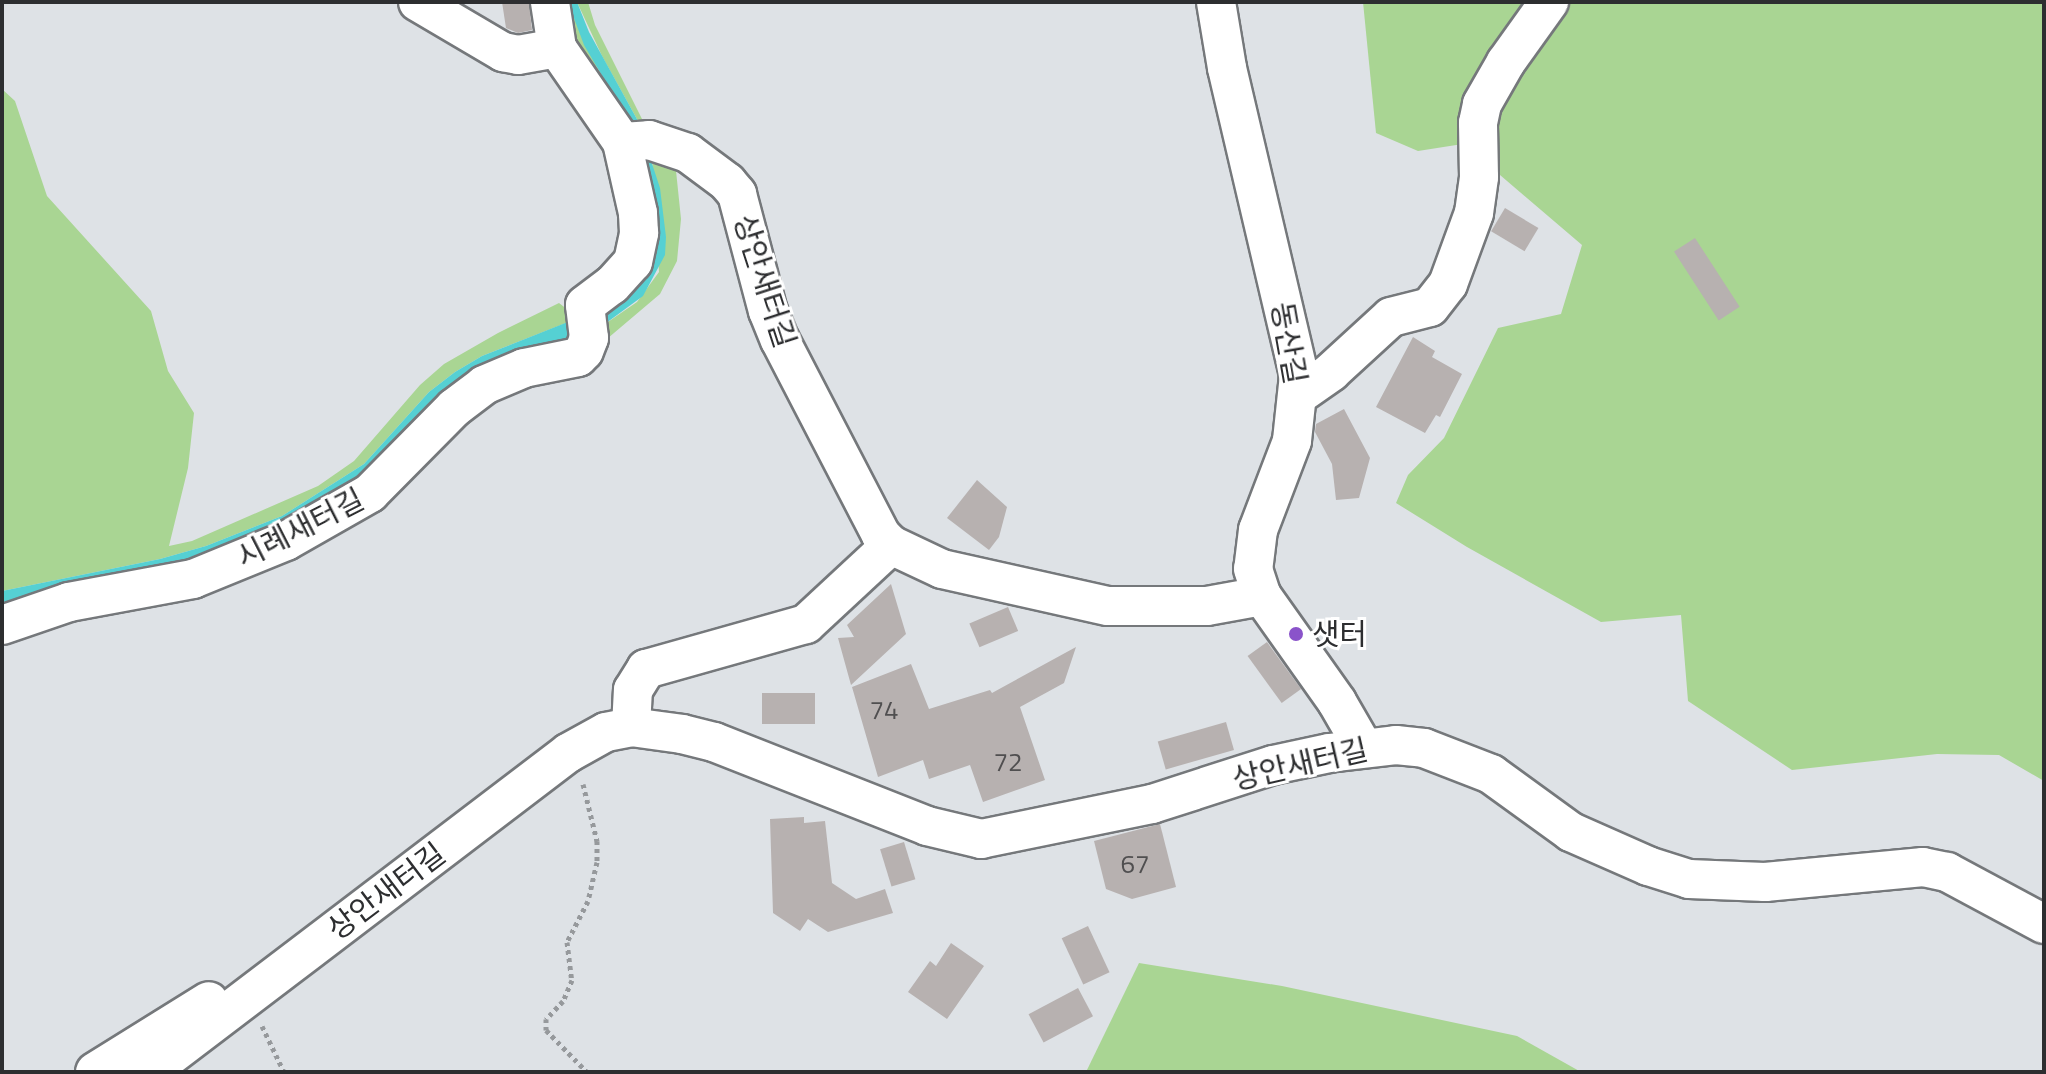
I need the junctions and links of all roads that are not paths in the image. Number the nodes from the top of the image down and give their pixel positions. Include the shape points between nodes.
1 (418, 2) edge
2 (550, 2) edge
3 (1216, 2) edge
4 (1549, 2) edge
5 (557, 48) junction
6 (635, 141) junction
7 (1300, 394) junction
8 (891, 545) junction
9 (1262, 596) junction
10 (2, 625) edge
11 (631, 727) junction
12 (1363, 747) junction
13 (2044, 924) edge
14 (246, 998) junction
15 (95, 1072) edge
16 (149, 1072) edge

1 - 5 street via 503,52 518,55
2 - 5 street, 시례새터길
3 - 7 street, 동산길
4 - 7 street via 1482,104 1474,213 1443,291 1430,307 1391,317
5 - 6 street, 시례새터길
6 - 8 street, 상안새터길 via 688,153 737,194 780,340 873,521
6 - 10 street, 시례새터길 via 637,249 625,273 587,301 588,344 578,357 524,368 475,391 370,493 323,523 193,579 69,602
7 - 9 street, 동산길 via 1292,441 1253,553
8 - 9 street via 942,569 1108,606 1207,606
8 - 11 street via 806,624 646,669 633,690
9 - 12 street, 동산길
11 - 12 street, 상안새터길 via 714,742 927,826 981,839 1152,804 1273,765
11 - 14 street, 상안새터길 via 606,732 568,753
12 - 13 street, 상안새터길 via 1424,748 1461,760 1491,774 1571,832 1689,879 1765,882 1923,867 1947,872
14 - 15 street via 229,994 206,1002
14 - 16 street, 상안새터길

